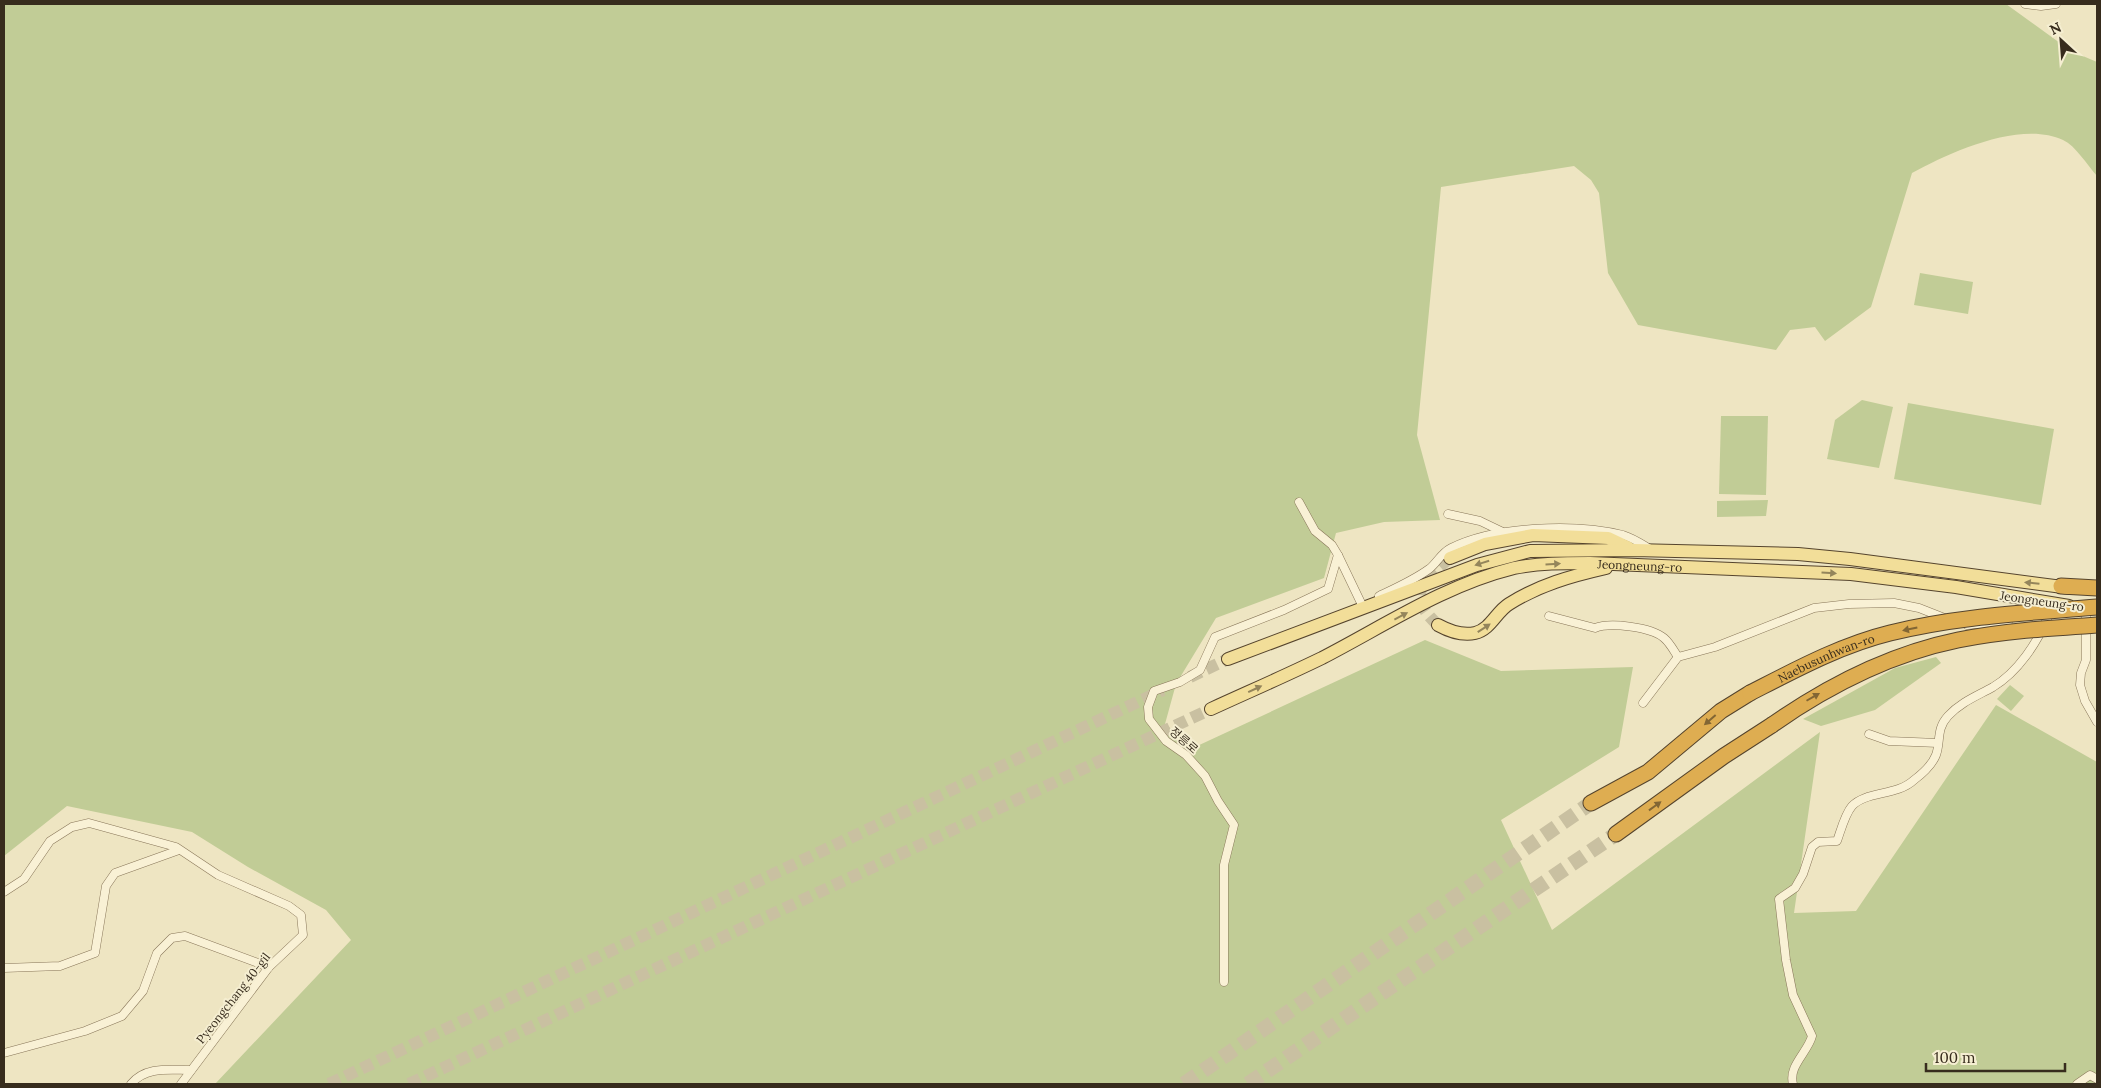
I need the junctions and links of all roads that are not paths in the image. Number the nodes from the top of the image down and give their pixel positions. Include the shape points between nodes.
1 (2026, 4) edge
2 (2056, 4) edge
3 (1299, 502) dead end
4 (1448, 514) dead end
5 (1503, 532) junction
6 (1634, 550) junction
7 (1652, 550) junction
8 (1757, 552) junction
9 (1338, 555) junction
10 (1450, 558) tunnel mouth
11 (1617, 564) junction
12 (1675, 567) junction
13 (2061, 586) junction
14 (2097, 586) edge
15 (2097, 592) edge
16 (1362, 605) junction
17 (2094, 608) edge
18 (1549, 616) dead end
19 (2048, 617) junction
20 (1438, 625) tunnel mouth
21 (2097, 625) edge
22 (1287, 638) junction
23 (1678, 657) junction
24 (1228, 659) tunnel mouth
25 (1643, 703) dead end
26 (1211, 709) tunnel mouth
27 (2097, 722) edge
28 (1869, 734) dead end
29 (1938, 744) junction
30 (1591, 803) tunnel mouth
31 (1616, 834) tunnel mouth
32 (179, 850) junction
33 (4, 892) edge
34 (269, 967) junction
35 (4, 968) edge
36 (1224, 982) dead end
37 (4, 1053) edge
38 (191, 1070) junction
39 (2097, 1079) edge
40 (131, 1084) edge
41 (181, 1084) edge
42 (1793, 1084) edge
43 (2077, 1084) edge

1 - 2 street
3 - 9 street via 1315,531 1332,545
4 - 5 street, Jeongneung-ro via 1480,521
5 - 7 street, Jeongneung-ro via 1556,529 1607,532 1625,535
5 - 16 street, Jeongneung-ro via 1451,548 1420,575
6 - 7 main road, Jeongneung-ro
6 - 10 main road via 1608,538 1533,535 1485,544
6 -> 22 main road, Jeongneung-ro via 1530,551 1502,557
7 - 8 main road, Jeongneung-ro
8 - 12 main road via 1760,558 1752,561 1696,558
13 -> 8 main road, Jeongneung-ro via 1850,558
9 - 16 street
9 - 36 street, 정릉로 via 1328,589 1216,637 1200,670 1180,682 1154,691 1148,707 1154,727 1205,776 1234,824 1224,865
11 - 12 main road, Jeongneung-ro
20 -> 11 main road via 1461,634 1476,633 1489,626 1506,606 1546,584
26 -> 11 main road, Jeongneung-ro via 1482,577 1550,564
12 -> 17 main road, Jeongneung-ro via 1851,574
13 - 14 highway
13 - 15 main road, Jeongneung-ro
16 - 22 street, Jeongneung-ro
17 - 19 street
17 - 27 street via 2080,684
17 -> 30 highway, Naebusunhwan-ro, bridge via 1971,618 1888,633 1807,664 1722,711 1648,772
18 - 23 street via 1595,628 1602,625 1646,630 1663,637
19 - 23 street via 1966,625 1894,603 1849,604 1814,608 1715,647
19 - 29 street via 2039,638 2006,677 1947,716 1939,732
31 -> 21 highway, Naebusunhwan-ro, bridge via 1808,699 1871,668 1957,640
22 - 24 main road, Jeongneung-ro
23 - 25 street
28 - 29 street via 1889,741
29 - 42 street via 1936,755 1912,782 1885,794 1861,798 1850,807 1837,840 1818,842 1812,848 1795,888 1779,899 1793,995 1812,1036 1796,1066
32 - 33 street, Pyeongchang 40-gil via 89,823 72,827 50,841 24,879
32 - 34 street, Pyeongchang 40-gil via 218,875 289,906 301,915 303,935
32 - 35 street via 115,873 106,886 95,953 60,966
34 - 37 street via 185,936 172,938 157,953 143,991 122,1016 85,1031
34 - 38 street, Pyeongchang 40-gil
38 - 40 street via 153,1070
38 - 41 street, Pyeongchang 40-gil
39 - 43 street via 2090,1075

